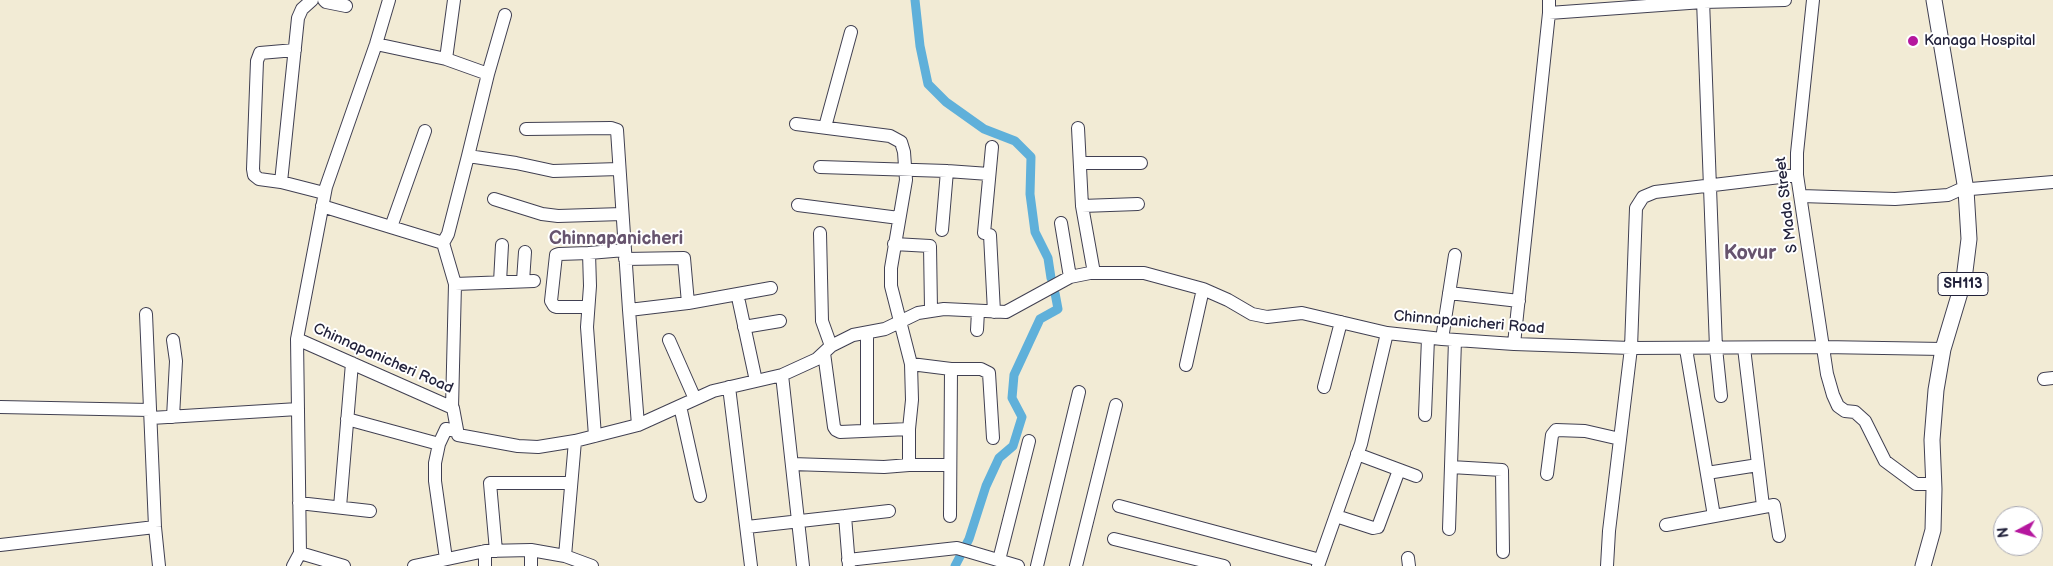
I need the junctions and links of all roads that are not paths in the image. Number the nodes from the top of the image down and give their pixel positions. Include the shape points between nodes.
1 (312, 0) edge
2 (324, 0) edge
3 (389, 0) edge
4 (454, 0) edge
5 (1548, 0) edge
6 (1785, 0) edge
7 (1813, 0) edge
8 (1926, 0) edge
9 (1934, 0) edge
10 (1703, 1) edge
11 (346, 6) dead end
12 (1549, 13) junction
13 (505, 15) dead end
14 (851, 32) dead end
15 (376, 44) junction
16 (295, 50) junction
17 (446, 58) junction
18 (488, 74) junction
19 (796, 124) dead end
20 (825, 127) junction
21 (1078, 128) dead end
22 (526, 129) dead end
23 (425, 130) dead end
24 (992, 147) dead end
25 (468, 156) junction
26 (1080, 163) junction
27 (1141, 163) dead end
28 (820, 167) dead end
29 (619, 169) junction
30 (906, 170) junction
31 (947, 171) junction
32 (989, 174) junction
33 (1797, 175) junction
34 (281, 182) junction
35 (2053, 182) edge
36 (1709, 185) junction
37 (1963, 190) junction
38 (1801, 196) junction
39 (323, 199) junction
40 (494, 199) dead end
41 (1138, 204) dead end
42 (798, 205) dead end
43 (1082, 206) junction
44 (622, 214) junction
45 (900, 218) junction
46 (1061, 223) dead end
47 (391, 227) junction
48 (942, 230) dead end
49 (820, 233) dead end
50 (443, 243) junction
51 (894, 244) junction
52 (502, 245) dead end
53 (525, 252) dead end
54 (589, 253) junction
55 (625, 254) junction
56 (1454, 255) dead end
57 (1094, 273) junction
58 (1070, 277) junction
59 (500, 282) junction
60 (455, 284) junction
61 (771, 288) dead end
62 (1203, 289) junction
63 (1449, 293) junction
64 (1519, 301) junction
65 (739, 302) dead end
66 (688, 303) junction
67 (588, 307) junction
68 (931, 309) junction
69 (629, 310) junction
70 (978, 311) junction
71 (994, 312) junction
72 (146, 314) dead end
73 (780, 321) dead end
74 (899, 322) junction
75 (1341, 322) junction
76 (744, 328) junction
77 (977, 330) dead end
78 (867, 333) junction
79 (1387, 333) junction
80 (1428, 338) junction
81 (297, 339) junction
82 (1442, 339) junction
83 (173, 340) dead end
84 (669, 340) dead end
85 (1455, 340) junction
86 (1514, 344) junction
87 (1823, 347) junction
88 (1631, 348) junction
89 (1716, 348) junction
90 (1744, 348) junction
91 (1686, 349) junction
92 (1940, 349) junction
93 (828, 350) junction
94 (352, 363) junction
95 (911, 364) junction
96 (1186, 365) dead end
97 (951, 368) junction
98 (782, 375) junction
99 (756, 381) junction
100 (1324, 387) dead end
101 (729, 388) junction
102 (1079, 392) dead end
103 (1721, 396) dead end
104 (694, 400) junction
105 (1116, 405) dead end
106 (680, 406) junction
107 (0, 407) edge
108 (452, 408) junction
109 (298, 409) junction
110 (150, 414) junction
111 (1425, 416) dead end
112 (173, 417) junction
113 (347, 419) junction
114 (638, 425) junction
115 (867, 430) junction
116 (909, 430) junction
117 (457, 431) junction
118 (595, 436) junction
119 (993, 438) dead end
120 (1620, 439) junction
121 (575, 441) junction
122 (1029, 441) dead end
123 (439, 444) junction
124 (1357, 454) junction
125 (792, 464) junction
126 (909, 465) junction
127 (950, 465) junction
128 (1758, 465) junction
129 (1451, 467) junction
130 (1399, 470) junction
131 (1707, 473) junction
132 (1547, 474) dead end
133 (1416, 476) dead end
134 (572, 483) junction
135 (1927, 484) junction
136 (700, 496) dead end
137 (299, 503) junction
138 (1119, 506) dead end
139 (1763, 506) junction
140 (340, 507) junction
141 (370, 511) dead end
142 (889, 511) dead end
143 (845, 516) junction
144 (950, 516) dead end
145 (1336, 516) junction
146 (1714, 516) junction
147 (798, 522) junction
148 (1666, 525) dead end
149 (155, 527) junction
150 (747, 527) junction
151 (1448, 529) dead end
152 (1779, 536) dead end
153 (1114, 539) dead end
154 (0, 545) edge
155 (530, 550) junction
156 (490, 551) junction
157 (1503, 552) dead end
158 (300, 553) junction
159 (565, 556) junction
160 (446, 559) junction
161 (999, 560) junction
162 (848, 563) edge
163 (1319, 563) edge
164 (423, 565) edge
165 (159, 566) edge
166 (293, 566) edge
167 (344, 566) edge
168 (486, 566) edge
169 (531, 566) edge
170 (592, 566) edge
171 (752, 566) edge
172 (803, 566) edge
173 (1018, 566) edge
174 (1037, 566) edge
175 (1076, 566) edge
176 (1224, 566) edge
177 (1607, 566) edge
178 (1915, 566) edge
179 (1923, 566) edge

1 - 16 street via 298,18
2 - 11 street
3 - 15 street
4 - 17 street
5 - 12 street
6 - 10 street
7 - 33 street, S Mada Street
8 - 37 main road, SH113
9 - 37 main road, SH113
10 - 12 street
10 - 36 street
12 - 64 street
13 - 18 street
14 - 20 street
15 - 17 street
15 - 39 street
16 - 34 street
16 - 34 street via 260,54 257,61 254,175 259,179
17 - 18 street
18 - 25 street
19 - 20 street
20 - 30 street via 896,139 901,142
21 - 26 street
22 - 29 street via 615,128
23 - 47 street
24 - 32 street
25 - 29 street via 553,171
25 - 50 street
26 - 27 street
26 - 43 street
28 - 30 street
29 - 44 street
30 - 31 street
30 - 45 street
31 - 32 street
31 - 48 street
32 - 71 street via 987,234
33 - 36 street
33 - 38 street, S Mada Street
34 - 39 street
35 - 37 street
36 - 88 street via 1655,192 1643,197 1636,208
36 - 89 street
37 - 38 street via 1948,195 1895,199
37 - 92 main road, SH113 via 1957,277
38 - 87 street, S Mada Street
39 - 47 street
39 - 81 street
40 - 44 street via 558,216
41 - 43 street
42 - 45 street
43 - 57 street
44 - 55 street
45 - 51 street
46 - 58 street
47 - 50 street
49 - 93 street via 822,321
50 - 60 street
51 - 68 street via 930,246
51 - 74 street via 891,286
52 - 59 street
53 - 59 street via 528,281
54 - 55 street
54 - 67 street
54 - 67 street via 556,255 551,301 557,307
55 - 66 street via 684,258
55 - 69 street
56 - 63 street
57 - 58 street, Chinnapanicheri Road
57 - 62 street, Chinnapanicheri Road via 1144,273
58 - 71 street, Chinnapanicheri Road via 1006,312
59 - 60 street
60 - 108 street
61 - 66 street
62 - 75 street, Chinnapanicheri Road via 1252,314 1267,317 1302,313
62 - 96 street
63 - 64 street
63 - 82 street
64 - 86 street
65 - 76 street
66 - 69 street
67 - 118 street
68 - 70 street, Chinnapanicheri Road
68 - 74 street, Chinnapanicheri Road
69 - 114 street
70 - 71 street, Chinnapanicheri Road
70 - 77 street
72 - 110 street
73 - 76 street
74 - 78 street, Chinnapanicheri Road
74 - 95 street
75 - 79 street, Chinnapanicheri Road
75 - 100 street
76 - 99 street
78 - 93 street, Chinnapanicheri Road via 853,335
78 - 115 street
79 - 80 street, Chinnapanicheri Road
79 - 124 street
80 - 82 street, Chinnapanicheri Road
80 - 111 street
81 - 94 street, Chinnapanicheri Road
81 - 109 street
82 - 85 street, Chinnapanicheri Road
83 - 112 street via 176,361
84 - 104 street
85 - 86 street, Chinnapanicheri Road
85 - 129 street
86 - 88 street, Chinnapanicheri Road
87 - 90 street, Chinnapanicheri Road
87 - 92 street, Chinnapanicheri Road
87 - 135 street, S Mada Street via 1827,374 1838,406 1845,411 1856,412 1865,421 1885,461 1916,484
88 - 91 street, Chinnapanicheri Road
88 - 120 street
89 - 90 street, Chinnapanicheri Road
89 - 91 street, Chinnapanicheri Road
89 - 103 street
90 - 128 street
91 - 131 street
92 - 135 main road, SH113 via 1929,389 1924,440
92 - 179 main road, SH113 via 1932,440 1933,530
93 - 98 street, Chinnapanicheri Road via 817,359
93 - 115 street via 834,427 840,432
94 - 108 street, Chinnapanicheri Road
94 - 113 street
95 - 97 street
95 - 116 street
97 - 119 street via 989,372
97 - 127 street
98 - 99 street, Chinnapanicheri Road
98 - 125 street
99 - 101 street, Chinnapanicheri Road
101 - 104 street, Chinnapanicheri Road
101 - 150 street
102 - 174 street
104 - 106 street, Chinnapanicheri Road
105 - 175 street
106 - 114 street, Chinnapanicheri Road
106 - 136 street
107 - 110 street
108 - 117 street, Chinnapanicheri Road
109 - 112 street
109 - 137 street
110 - 112 street
110 - 149 street
113 - 123 street
113 - 140 street
114 - 118 street, Chinnapanicheri Road
115 - 116 street
116 - 126 street
117 - 121 street, Chinnapanicheri Road via 458,435 518,446 538,447
117 - 123 street via 446,429
118 - 121 street, Chinnapanicheri Road
120 - 132 street via 1585,431 1556,430 1552,435
120 - 177 street
121 - 134 street
122 - 161 street
123 - 160 street via 435,481
124 - 130 street
124 - 145 street
125 - 126 street
125 - 147 street
126 - 127 street
127 - 144 street
128 - 131 street
128 - 139 street
129 - 151 street
129 - 157 street via 1502,470
130 - 133 street
130 - 145 street via 1378,527
131 - 146 street
134 - 156 street via 490,483
134 - 159 street
135 - 178 main road, SH113 via 1926,523
137 - 140 street
137 - 158 street
138 - 163 street
139 - 146 street
139 - 152 street via 1774,505
140 - 141 street
142 - 143 street
143 - 147 street
143 - 162 street
145 - 163 street
146 - 148 street
147 - 150 street
147 - 172 street
149 - 154 street
149 - 165 street
150 - 171 street
153 - 176 street
155 - 156 street
155 - 159 street
155 - 169 street
156 - 160 street
156 - 168 street
158 - 166 street
158 - 167 street
159 - 170 street
160 - 164 street
161 - 162 street via 957,548
161 - 173 street

